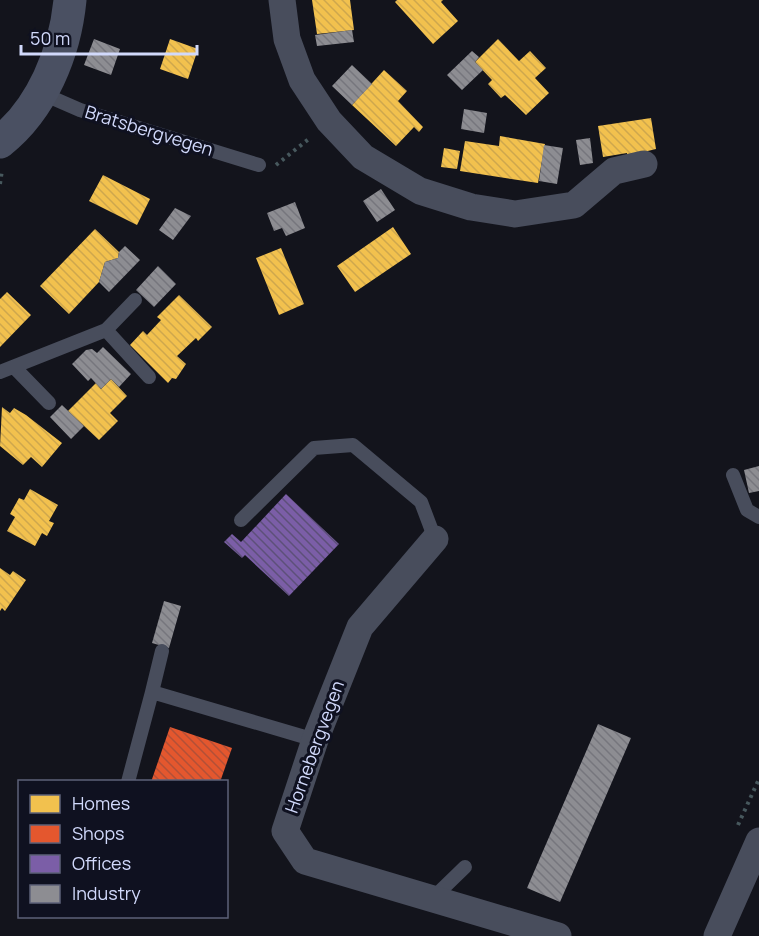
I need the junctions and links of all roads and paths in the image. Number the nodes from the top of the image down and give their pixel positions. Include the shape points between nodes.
1 (70, 0) edge
2 (282, 0) edge
3 (40, 93) junction
4 (328, 121) junction
5 (1, 156) edge
6 (644, 164) dead end
7 (259, 165) joint
8 (0, 184) edge
9 (135, 300) dead end
10 (106, 330) junction
11 (14, 367) junction
12 (0, 372) edge
13 (149, 377) dead end
14 (49, 403) dead end
15 (733, 475) dead end
16 (759, 517) edge
17 (241, 520) dead end
18 (435, 539) joint
19 (162, 651) dead end
20 (152, 692) junction
21 (315, 740) junction
22 (129, 780) edge
23 (759, 841) edge
24 (465, 867) dead end
25 (432, 899) junction
26 (558, 936) edge
27 (717, 936) edge

1 - 3 main road via 62,44
2 - 4 street via 286,39 302,80
3 - 5 main road
3 - 7 lane, Bratsbergvegen via 80,110
4 - 6 street via 363,157 420,191 471,207 515,214 574,205 614,171
4 - 7 path via 273,167
5 - 8 path
9 - 10 lane
10 - 11 lane
10 - 13 lane
11 - 12 lane
11 - 14 lane
15 - 16 lane via 747,510
17 - 18 lane via 314,448 353,445 421,502
18 - 21 street, Hornebergvegen via 360,627
19 - 20 lane
20 - 21 lane
20 - 22 lane
21 - 25 street, Hornebergvegen via 285,831 305,861
23 - 27 street
24 - 25 lane
25 - 26 street, Hornebergvegen

